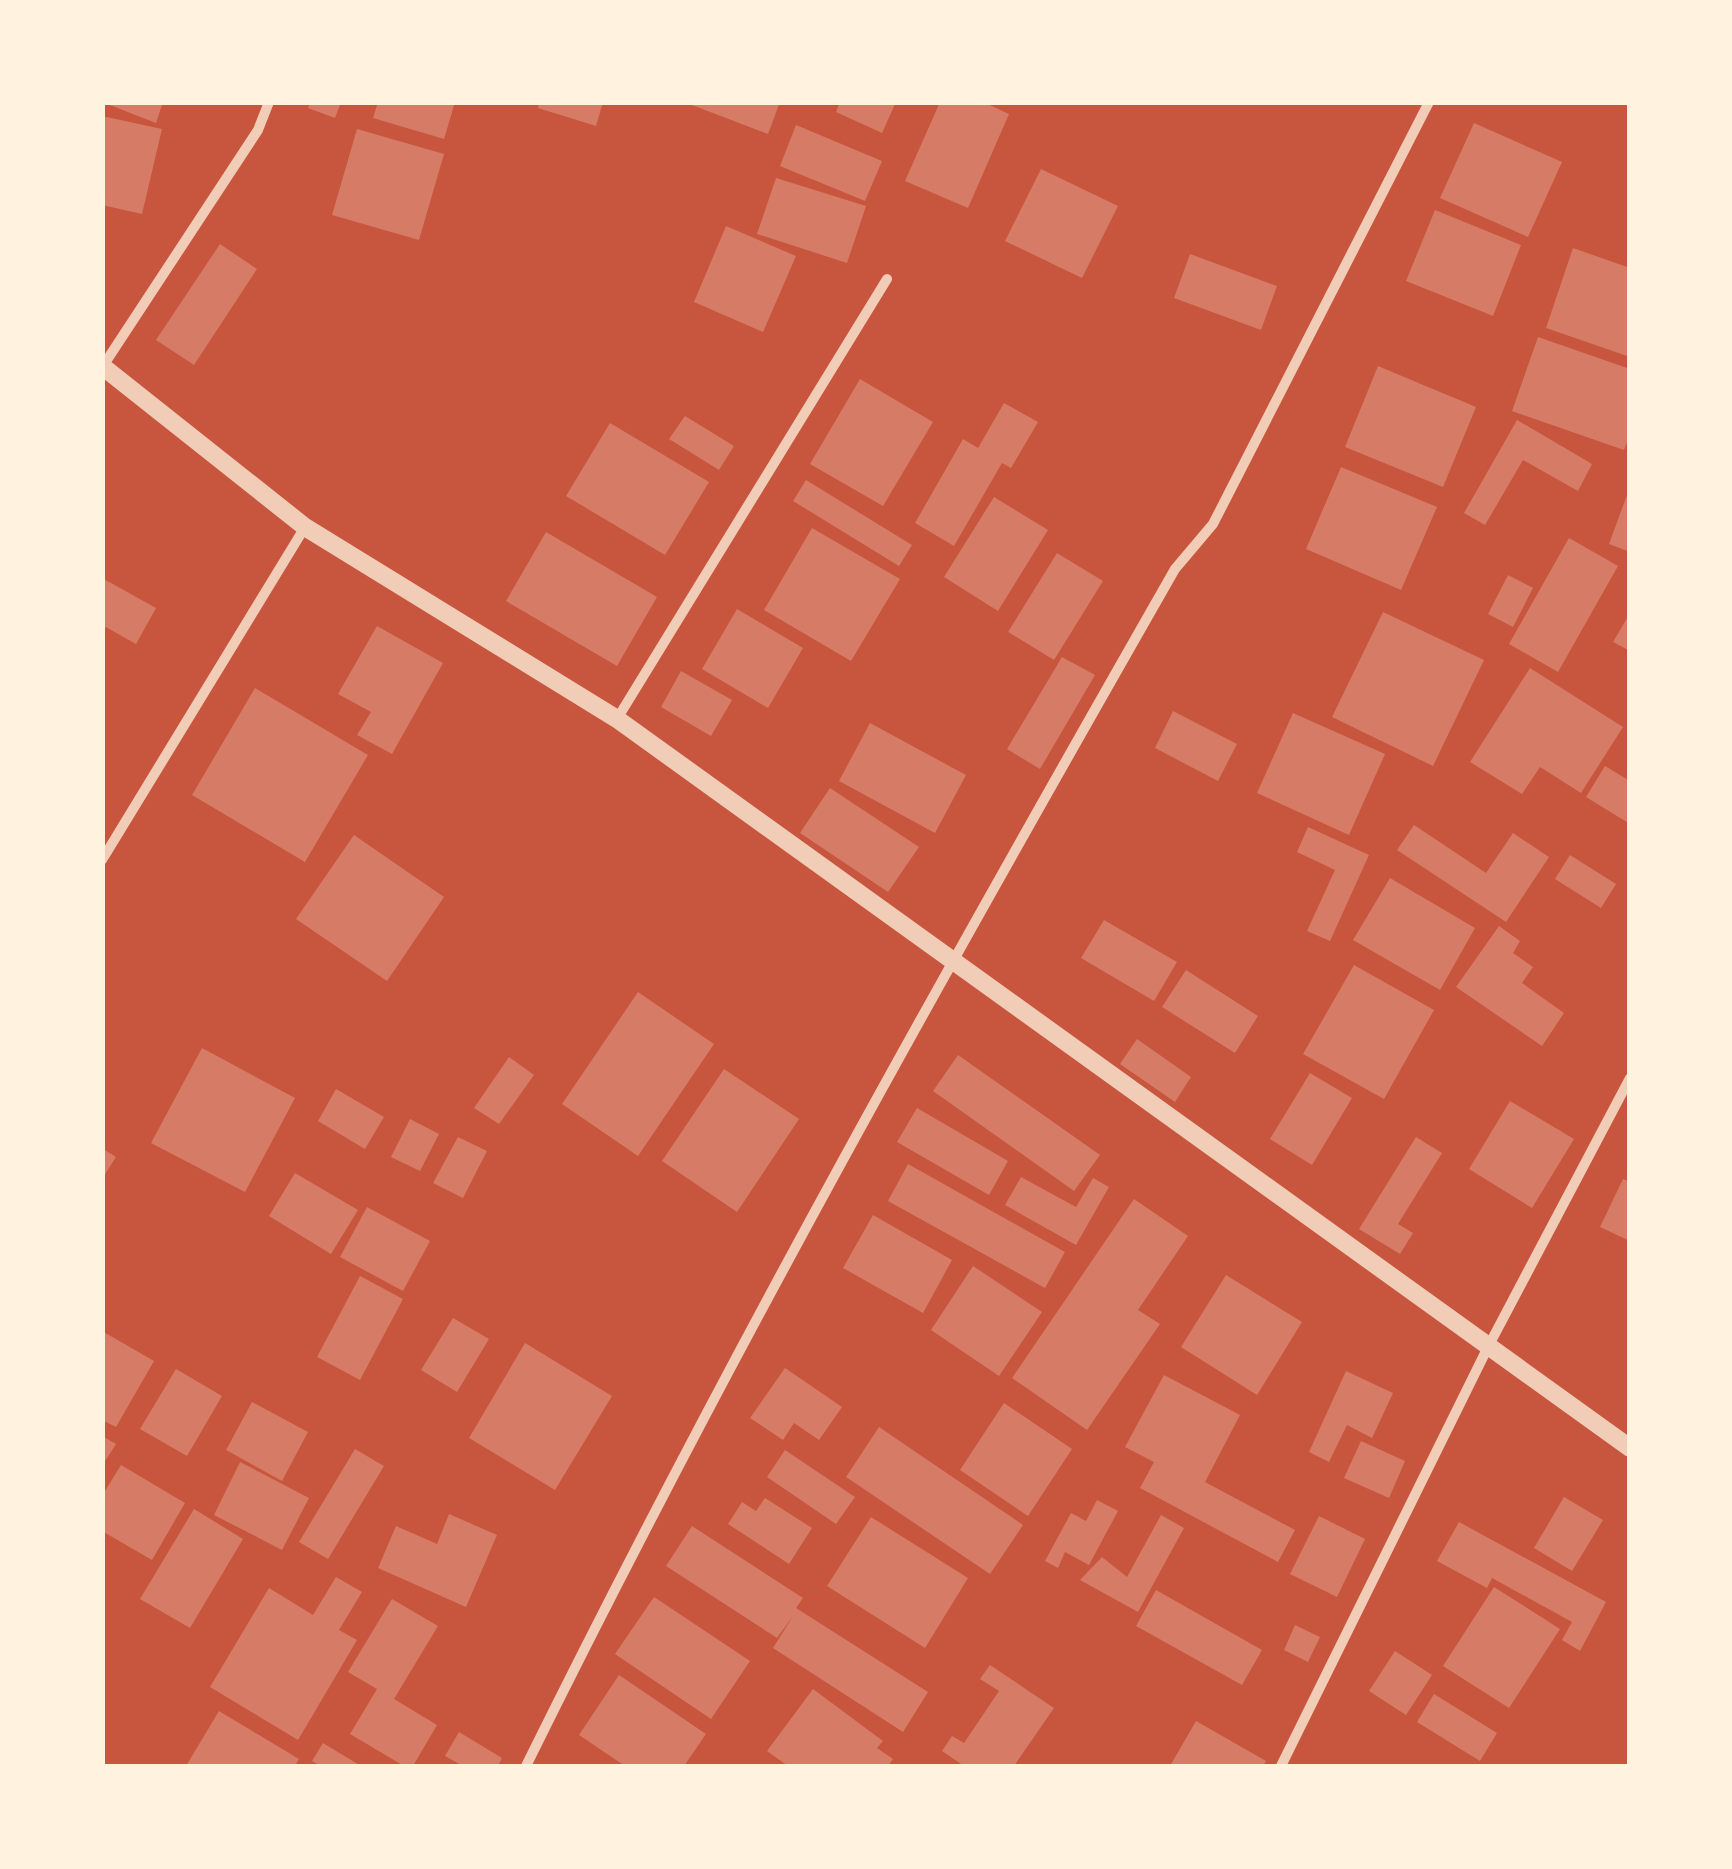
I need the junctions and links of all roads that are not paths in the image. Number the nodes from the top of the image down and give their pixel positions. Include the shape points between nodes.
1 (270, 102) edge
2 (1429, 102) edge
3 (886, 279) dead end
4 (103, 366) edge
5 (305, 526) junction
6 (617, 719) junction
7 (102, 860) edge
8 (951, 960) junction
9 (1630, 1078) edge
10 (1488, 1347) junction
11 (1630, 1448) edge
12 (526, 1766) edge
13 (1281, 1766) edge

1 - 4 street
2 - 8 street via 1213,524 1175,569
3 - 6 street
4 - 5 street
5 - 6 street
5 - 7 street
6 - 8 street
8 - 10 street
8 - 12 street via 624,1569
9 - 10 street
10 - 11 street
10 - 13 street

